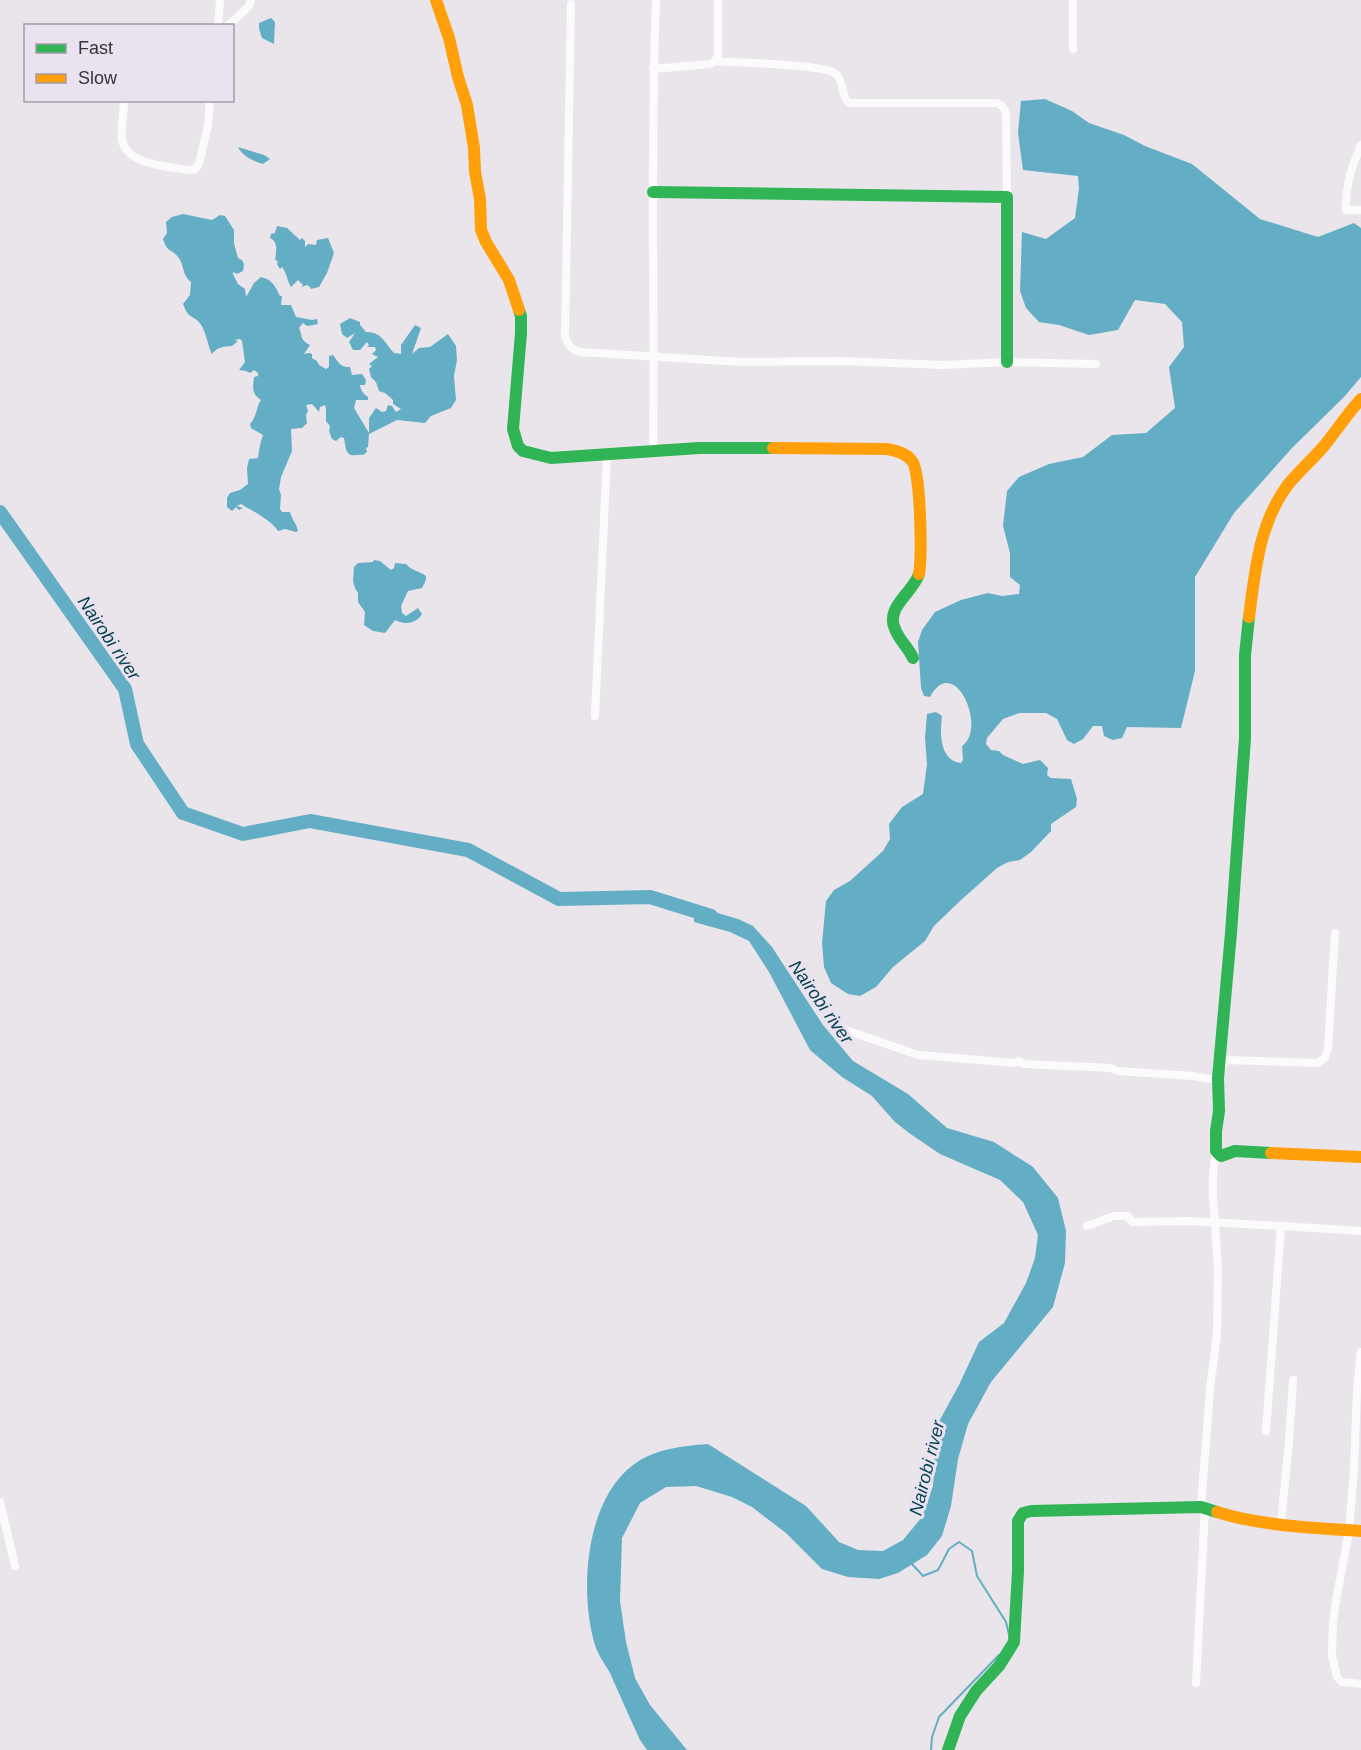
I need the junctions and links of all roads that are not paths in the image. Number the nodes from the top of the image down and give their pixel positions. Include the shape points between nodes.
1 (220, 0) edge
2 (251, 0) edge
3 (436, 0) edge
4 (656, 0) edge
5 (718, 0) edge
6 (1073, 0) edge
7 (571, 4) dead end
8 (218, 24) edge
9 (230, 24) edge
10 (1073, 49) dead end
11 (715, 62) junction
12 (653, 69) junction
13 (122, 102) edge
14 (210, 102) edge
15 (1361, 145) edge
16 (653, 192) junction
17 (1007, 197) junction
18 (1361, 210) edge
19 (654, 357) junction
20 (1007, 362) junction
21 (1096, 364) dead end
22 (1361, 399) edge
23 (653, 452) junction
24 (608, 455) junction
25 (913, 658) dead end
26 (595, 716) dead end
27 (1335, 933) dead end
28 (843, 1029) dead end
29 (1219, 1073) junction
30 (1216, 1151) junction
31 (1361, 1157) edge
32 (1215, 1223) junction
33 (1087, 1226) dead end
34 (1281, 1227) junction
35 (1361, 1231) edge
36 (1361, 1352) edge
37 (1293, 1380) dead end
38 (1266, 1431) dead end
39 (0, 1502) edge
40 (1203, 1508) junction
41 (1281, 1523) junction
42 (1355, 1531) edge
43 (15, 1566) dead end
44 (1196, 1683) dead end
45 (1361, 1684) edge
46 (948, 1750) edge

1 - 8 street
2 - 9 street
3 - 24 street via 467,105 481,230 509,280 521,316 513,429 518,446 551,458
4 - 12 street
5 - 11 street
6 - 10 street
7 - 19 street via 565,336 572,349 580,352
11 - 12 street
11 - 17 street via 833,72 849,104 1002,106 1006,112
12 - 16 street
13 - 14 street via 122,141 129,154 140,160 190,170 198,164
15 - 18 street via 1347,183 1346,210
16 - 17 street
16 - 19 street
17 - 20 street
19 - 20 street via 742,363
19 - 23 street
20 - 21 street
22 - 29 street via 1287,486 1275,506 1256,562 1245,656 1245,738
23 - 24 street
23 - 25 street via 824,448 887,449 907,456 914,462 920,480 920,567 918,579 895,609 893,624
24 - 26 street
27 - 29 street via 1329,1048 1324,1058 1318,1063 1227,1060
28 - 29 street via 918,1055 1210,1078
29 - 30 street
30 - 31 street via 1221,1156 1235,1151
30 - 32 street
32 - 33 street via 1132,1222 1128,1216 1114,1216
32 - 34 street
32 - 40 street via 1217,1334
34 - 35 street
34 - 38 street
36 - 42 street via 1354,1470
37 - 41 street
39 - 43 street
40 - 41 street via 1235,1518
40 - 44 street
40 - 46 street via 1023,1513 1018,1521 1014,1642 960,1716
41 - 42 street
42 - 45 street via 1336,1601 1332,1655 1336,1677 1342,1682

